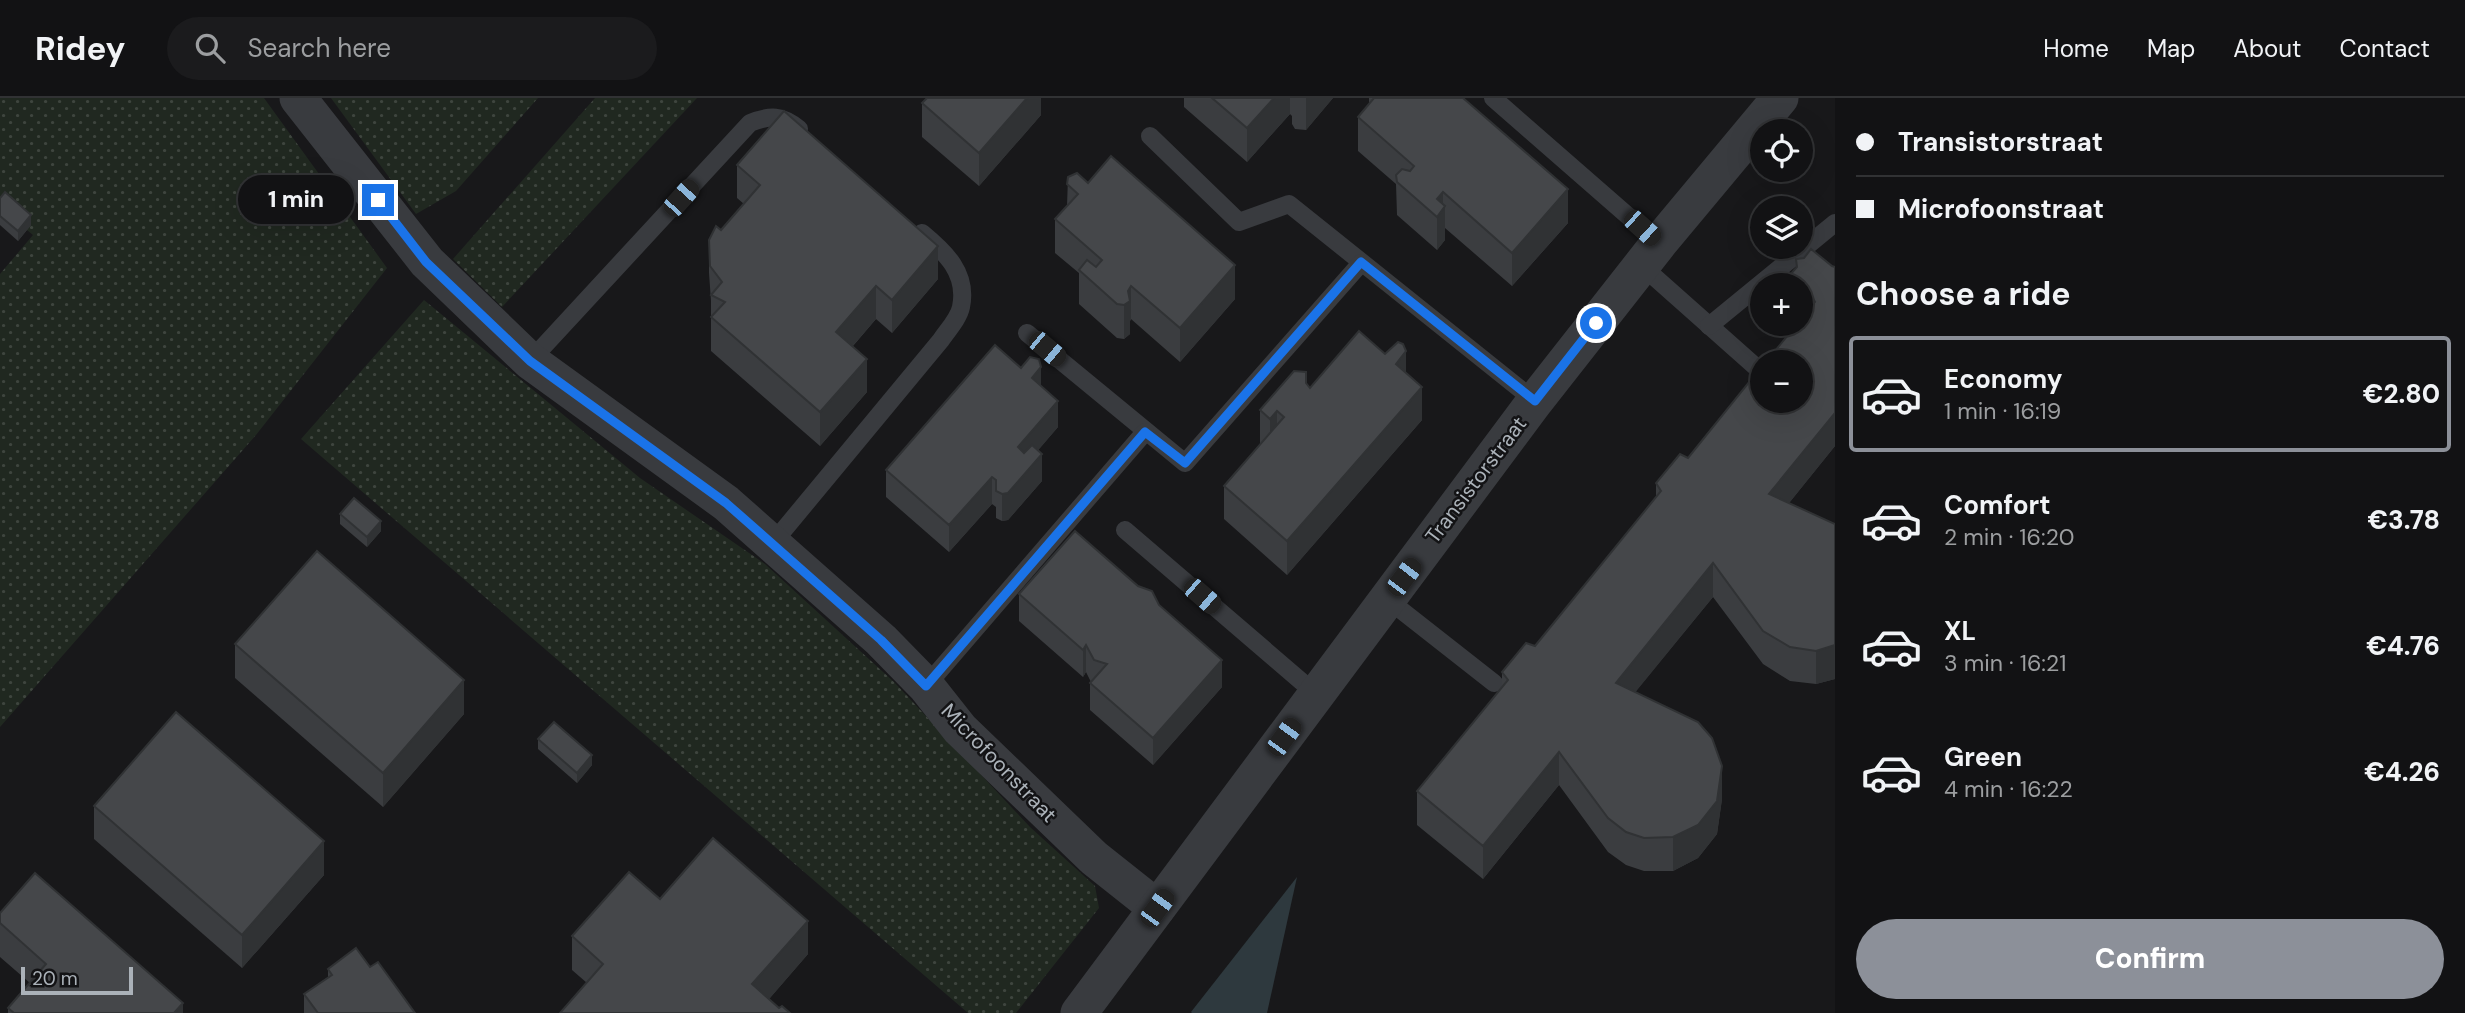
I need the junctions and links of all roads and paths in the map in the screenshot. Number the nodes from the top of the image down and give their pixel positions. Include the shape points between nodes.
1 (298, 98) edge
2 (1493, 98) edge
3 (1780, 98) edge
4 (1150, 136) dead end
5 (817, 145) edge
6 (909, 222) edge
7 (1835, 223) edge
8 (1650, 254) junction
9 (1361, 262) junction
10 (1709, 326) junction
11 (1027, 333) dead end
12 (530, 361) junction
13 (1750, 363) edge
14 (1535, 401) junction
15 (1145, 432) junction
16 (1125, 530) dead end
17 (772, 544) junction
18 (1387, 599) junction
19 (1494, 683) dead end
20 (926, 686) junction
21 (1316, 694) junction
22 (1157, 908) junction
23 (1079, 1013) edge

1 - 12 street, Microfoonstraat via 426,262
2 - 8 lane
3 - 8 street, Transistorstraat
4 - 9 lane, Transistorstraat via 1239,222 1289,204
5 - 12 lane via 786,119 766,117 750,122
6 - 17 lane via 950,257 960,280 961,308 942,340
7 - 10 lane
8 - 10 lane
8 - 14 street, Transistorstraat
9 - 14 lane, Transistorstraat
9 - 15 lane via 1185,463
10 - 13 lane
11 - 15 lane
12 - 17 street, Microfoonstraat via 726,503
14 - 18 street, Transistorstraat
15 - 20 lane
16 - 21 lane
17 - 20 street, Microfoonstraat
18 - 19 lane
18 - 21 street, Transistorstraat
20 - 22 street, Microfoonstraat via 960,729 1094,858
21 - 22 street, Transistorstraat
22 - 23 street, Transistorstraat

